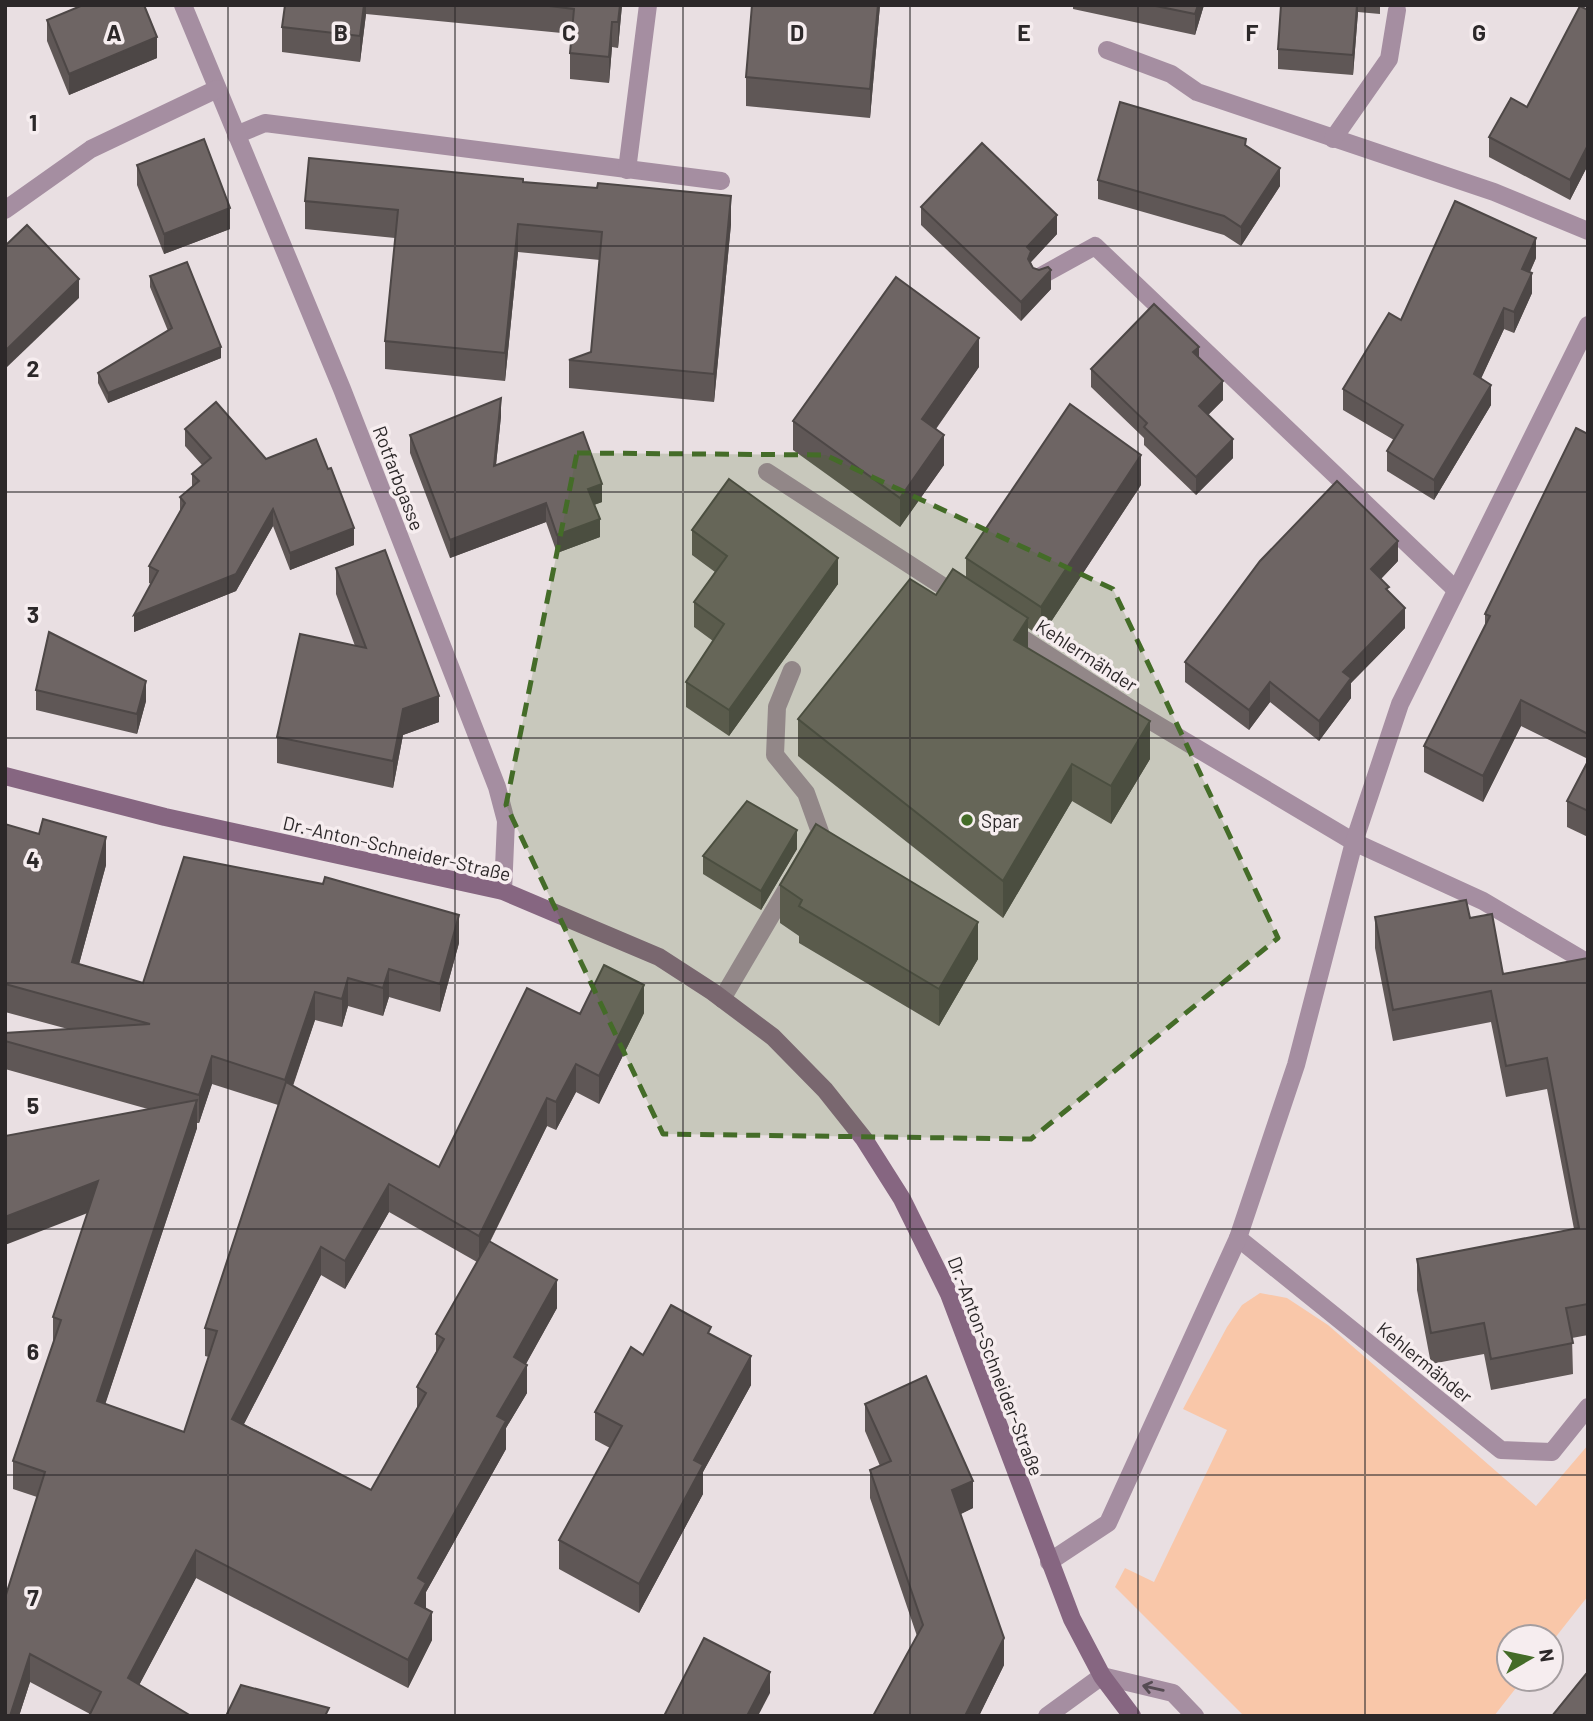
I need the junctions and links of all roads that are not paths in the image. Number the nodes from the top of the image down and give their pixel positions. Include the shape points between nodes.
1 (183, 5) edge
2 (648, 5) edge
3 (1397, 10) dead end
4 (1107, 50) dead end
5 (216, 89) junction
6 (236, 135) junction
7 (1333, 139) junction
8 (627, 170) junction
9 (720, 181) dead end
10 (5, 210) edge
11 (1588, 230) edge
12 (1039, 277) edge
13 (1588, 325) edge
14 (767, 472) dead end
15 (1455, 589) junction
16 (976, 608) edge
17 (999, 623) edge
18 (792, 670) dead end
19 (5, 776) edge
20 (1354, 842) junction
21 (503, 891) junction
22 (1588, 962) edge
23 (722, 999) junction
24 (1238, 1238) junction
25 (1588, 1407) edge
26 (1049, 1562) junction
27 (1102, 1676) junction
28 (1047, 1716) edge
29 (1132, 1716) edge
30 (1195, 1716) edge

1 - 5 street, Rotfarbgasse
2 - 8 street
3 - 7 street via 1389,59
4 - 7 street via 1171,74 1197,92
5 - 6 street, Rotfarbgasse
5 - 10 street via 91,149
6 - 8 street via 265,122
6 - 21 street, Rotfarbgasse via 342,388 497,787 506,821
7 - 11 street via 1494,192
8 - 9 street
12 - 15 street via 1095,246
13 - 15 street
14 - 16 street
15 - 20 street via 1400,704
17 - 20 street, Kehlermähder via 1136,712
18 - 23 street via 777,708 775,755 806,793 820,832
19 - 21 main road, Dr.-Anton-Schneider-Straße via 165,817
20 - 22 street, Kehlermähder via 1483,901
20 - 24 street via 1296,1065
21 - 23 main road, Dr.-Anton-Schneider-Straße via 659,957
23 - 26 main road, Dr.-Anton-Schneider-Straße via 773,1037 825,1090 864,1139 902,1199 949,1294
24 - 25 street, Kehlermähder via 1501,1450 1552,1452
24 - 26 street via 1108,1523
26 - 27 main road, Dr.-Anton-Schneider-Straße
27 - 28 street
27 - 29 main road, Dr.-Anton-Schneider-Straße
30 -> 27 street via 1173,1693

